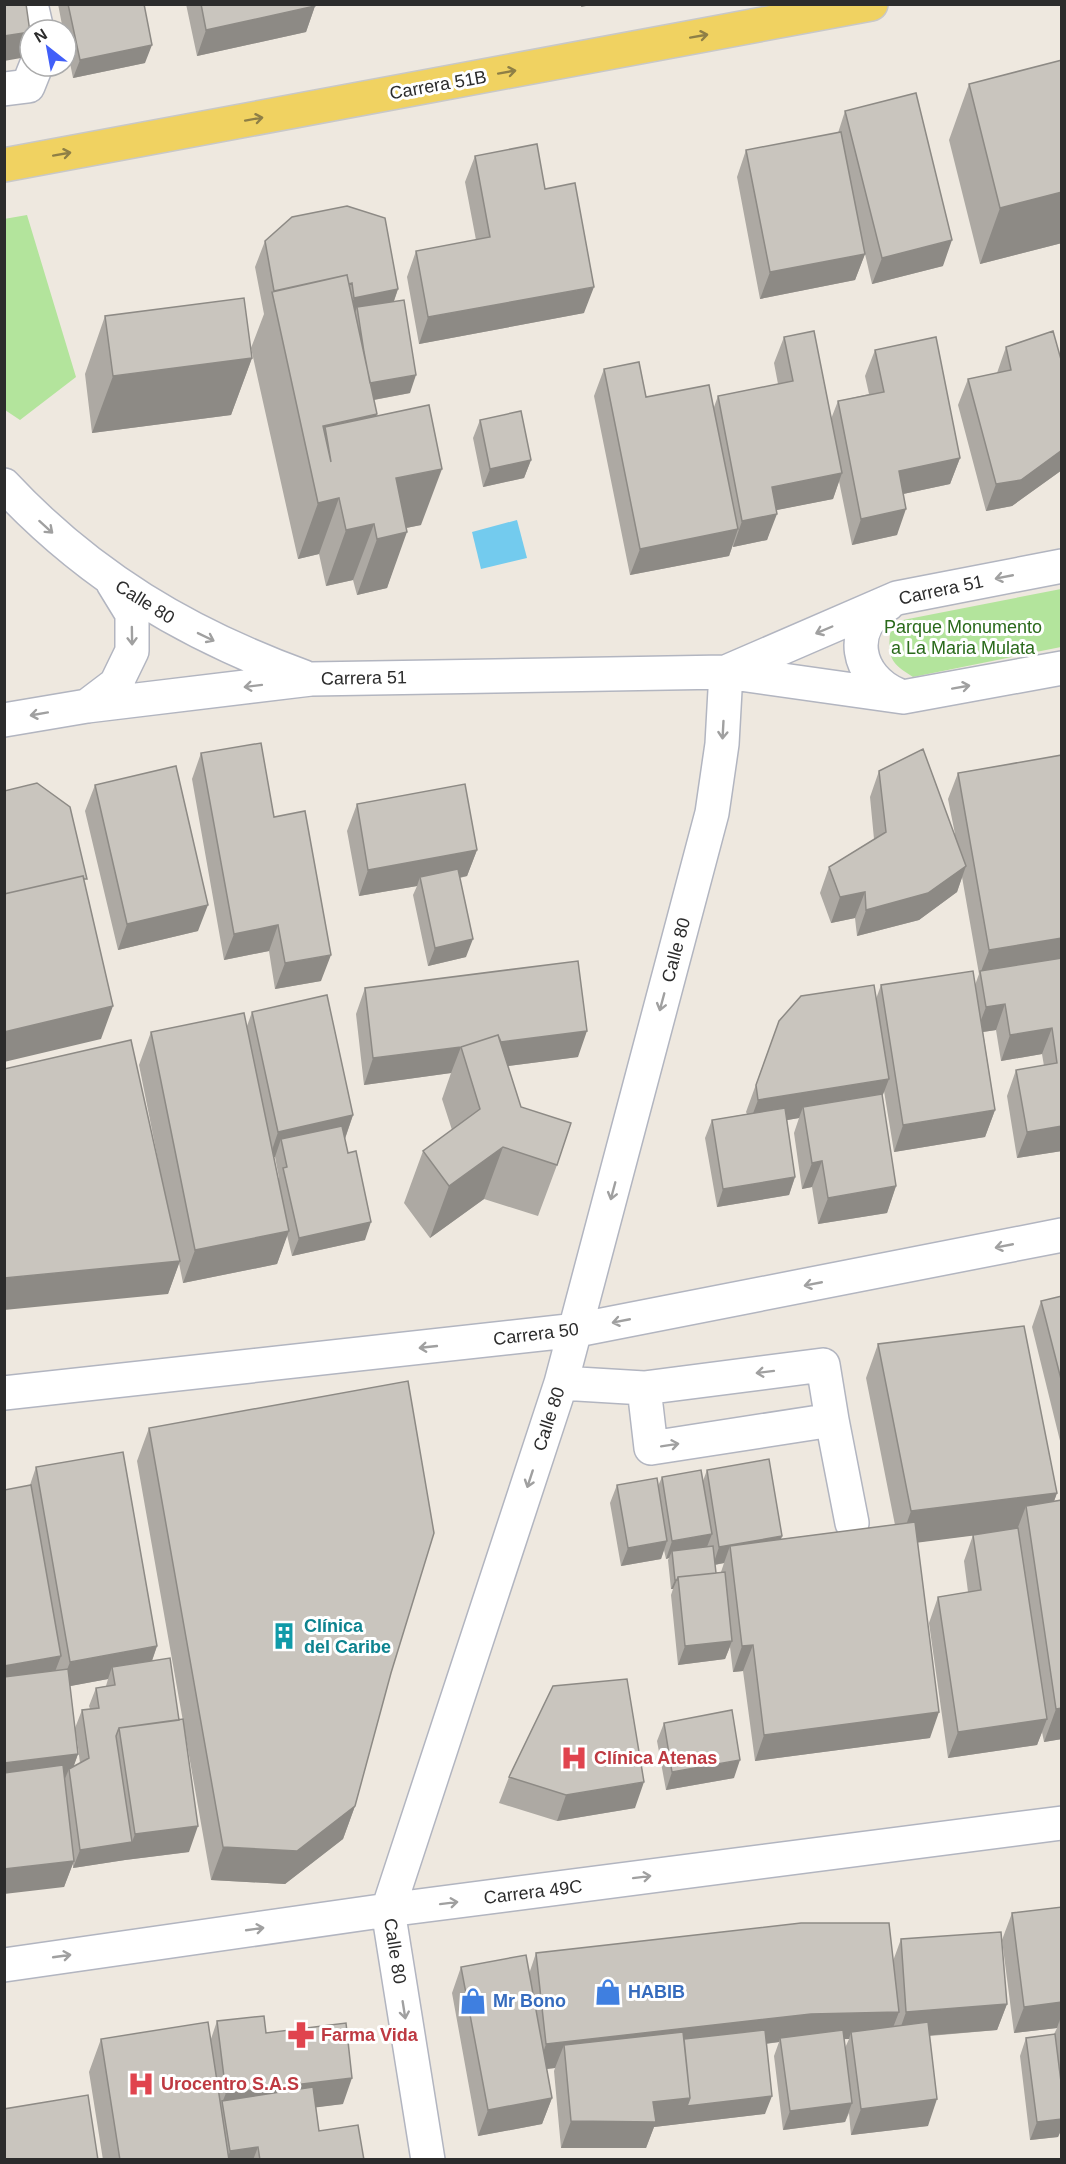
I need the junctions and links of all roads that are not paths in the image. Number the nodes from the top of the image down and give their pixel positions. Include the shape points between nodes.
1 (871, 4) edge
2 (31, 78) edge
3 (4, 89) edge
4 (4, 165) edge
5 (4, 485) edge
6 (1062, 566) edge
7 (114, 583) junction
8 (897, 598) junction
9 (1062, 669) edge
10 (726, 672) junction
11 (311, 680) junction
12 (903, 697) junction
13 (87, 706) junction
14 (4, 720) edge
15 (1062, 1235) edge
16 (577, 1330) junction
17 (561, 1383) junction
18 (644, 1388) junction
19 (4, 1393) edge
20 (832, 1420) junction
21 (852, 1523) dead end
22 (1062, 1823) edge
23 (388, 1910) junction
24 (4, 1965) edge
25 (428, 2160) edge

4 -> 1 main road, Carrera 51B
2 - 3 street via 28,86
5 -> 7 street, Calle 80 via 69,548
6 -> 8 street, Carrera 51
7 -> 11 street, Calle 80 via 176,622 242,654
7 -> 13 street via 132,614 132,651 116,684
8 -> 10 street, Carrera 51
8 - 12 street via 878,609 864,628 861,651 867,672 882,689
12 -> 9 street, Carrera 51
10 - 11 street, Carrera 51
10 - 12 street, Carrera 51
10 -> 16 street, Calle 80 via 722,744 712,813
11 -> 13 street, Carrera 51
13 -> 14 street, Carrera 51
15 -> 16 street, Carrera 50
16 - 17 street, Calle 80
16 -> 19 street, Carrera 50
17 - 18 street
17 -> 23 street, Calle 80
20 -> 18 street via 823,1365
18 -> 20 street via 651,1448
20 - 21 street
23 -> 22 street, Carrera 49C
24 -> 23 street, Carrera 49C
23 -> 25 street, Calle 80

